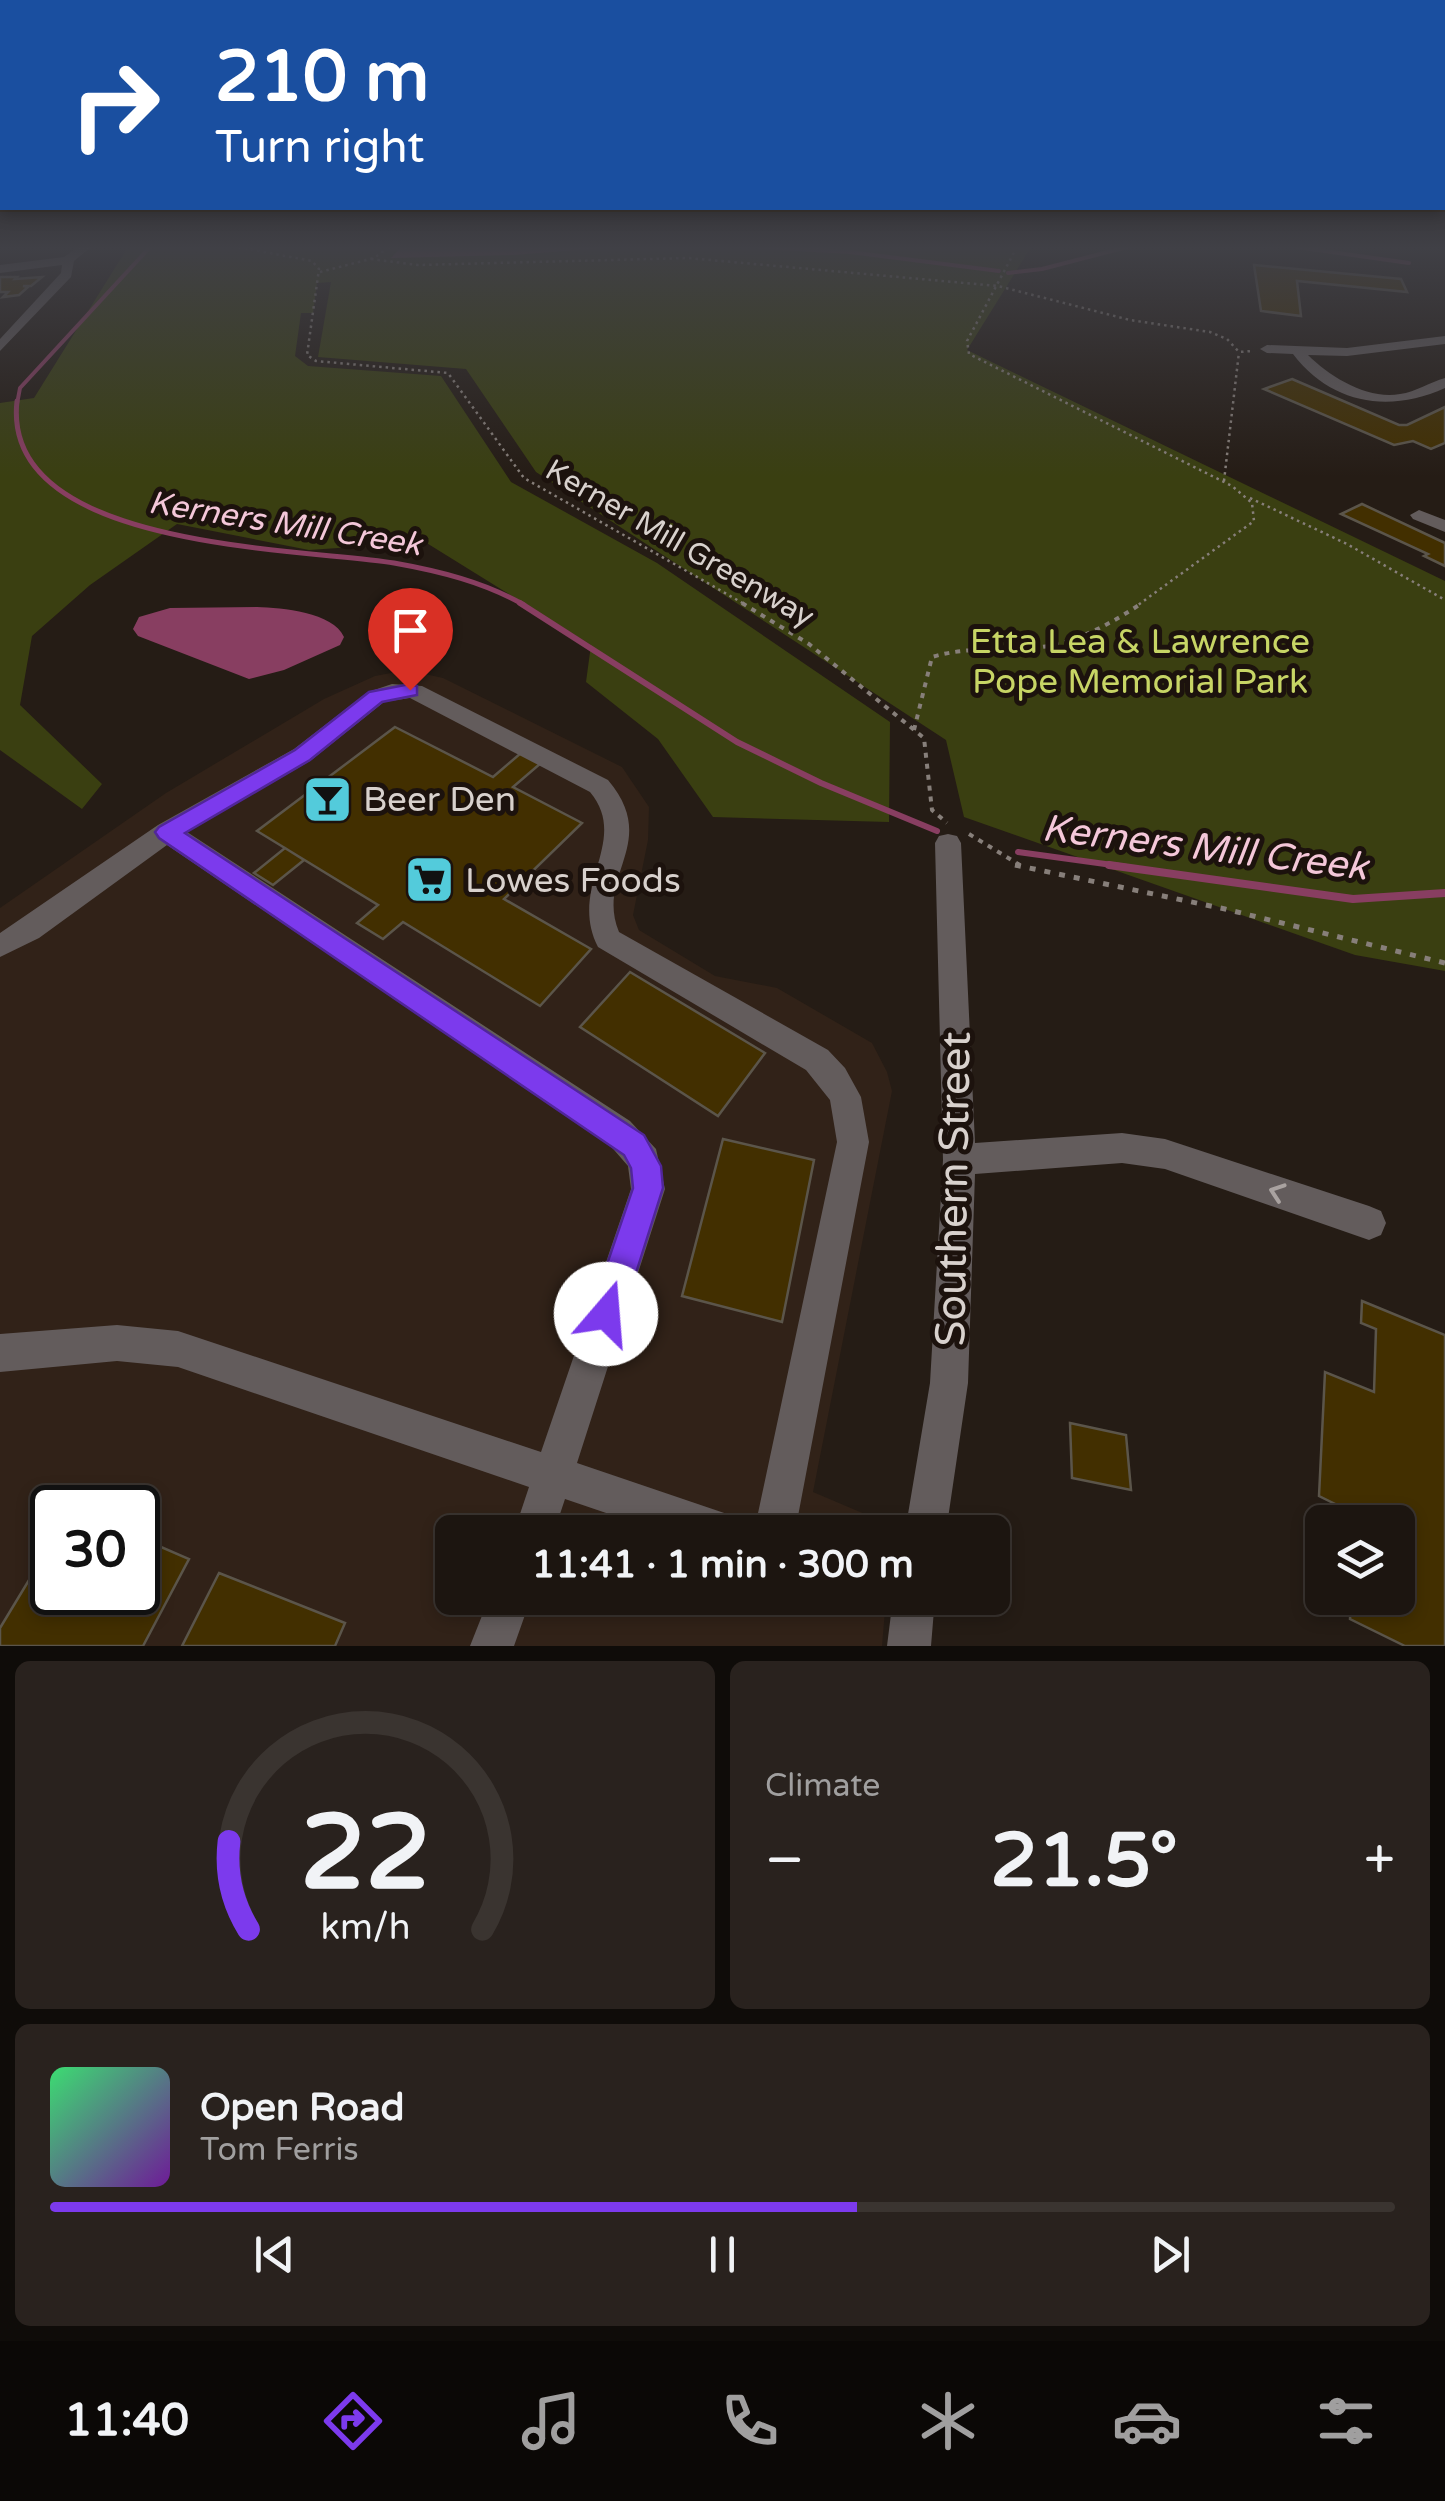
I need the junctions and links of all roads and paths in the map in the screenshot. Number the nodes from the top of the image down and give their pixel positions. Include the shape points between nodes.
1 (21, 324) edge
2 (312, 324) edge
3 (977, 324) edge
4 (1155, 324) edge
5 (1445, 340) edge
6 (0, 347) edge
7 (1266, 349) joint
8 (1297, 350) junction
9 (1240, 352) junction
10 (1445, 382) edge
11 (1224, 482) junction
12 (1245, 496) junction
13 (1418, 515) dead end
14 (1445, 527) edge
15 (1445, 600) edge
16 (914, 730) junction
17 (167, 832) junction
18 (961, 840) junction
19 (29, 930) junction
20 (0, 946) edge
21 (0, 958) edge
22 (1445, 963) edge
23 (959, 1160) junction
24 (1369, 1224) dead end
25 (0, 1353) edge
26 (554, 1476) junction
27 (540, 1515) edge
28 (670, 1515) edge
29 (777, 1515) edge
30 (928, 1515) edge
31 (504, 1615) edge
32 (912, 1615) edge
33 (492, 1646) edge
34 (909, 1646) edge

1 - 6 street
2 - 16 path, Kerner Mill Greenway via 307,355 316,362 448,373 524,478 809,644
3 - 11 path via 965,348 969,354
4 - 9 path via 1210,332
5 - 8 street via 1392,349
7 - 8 street
7 - 9 path
8 - 10 street via 1304,362 1366,394 1396,400
9 - 11 path
11 - 12 path
12 - 15 path
12 - 16 path via 1254,521 1092,632 1057,645 952,650 932,657
13 - 14 street
16 - 18 path via 924,738 936,817
17 - 19 street
17 - 26 street via 620,1132 641,1154 648,1188
17 - 29 street via 302,755 376,697 399,690 414,691 567,766 610,795 620,822 600,910 606,936 817,1060 850,1107 853,1142
18 - 22 path via 1017,866
18 - 23 street, Southern Street
19 - 20 street
19 - 21 street
24 -> 23 street via 1165,1154 1122,1148
23 - 30 street, Southern Street via 948,1383
25 - 26 street via 117,1343 178,1349
26 - 27 street
26 - 28 street
31 - 33 street
32 - 34 street

